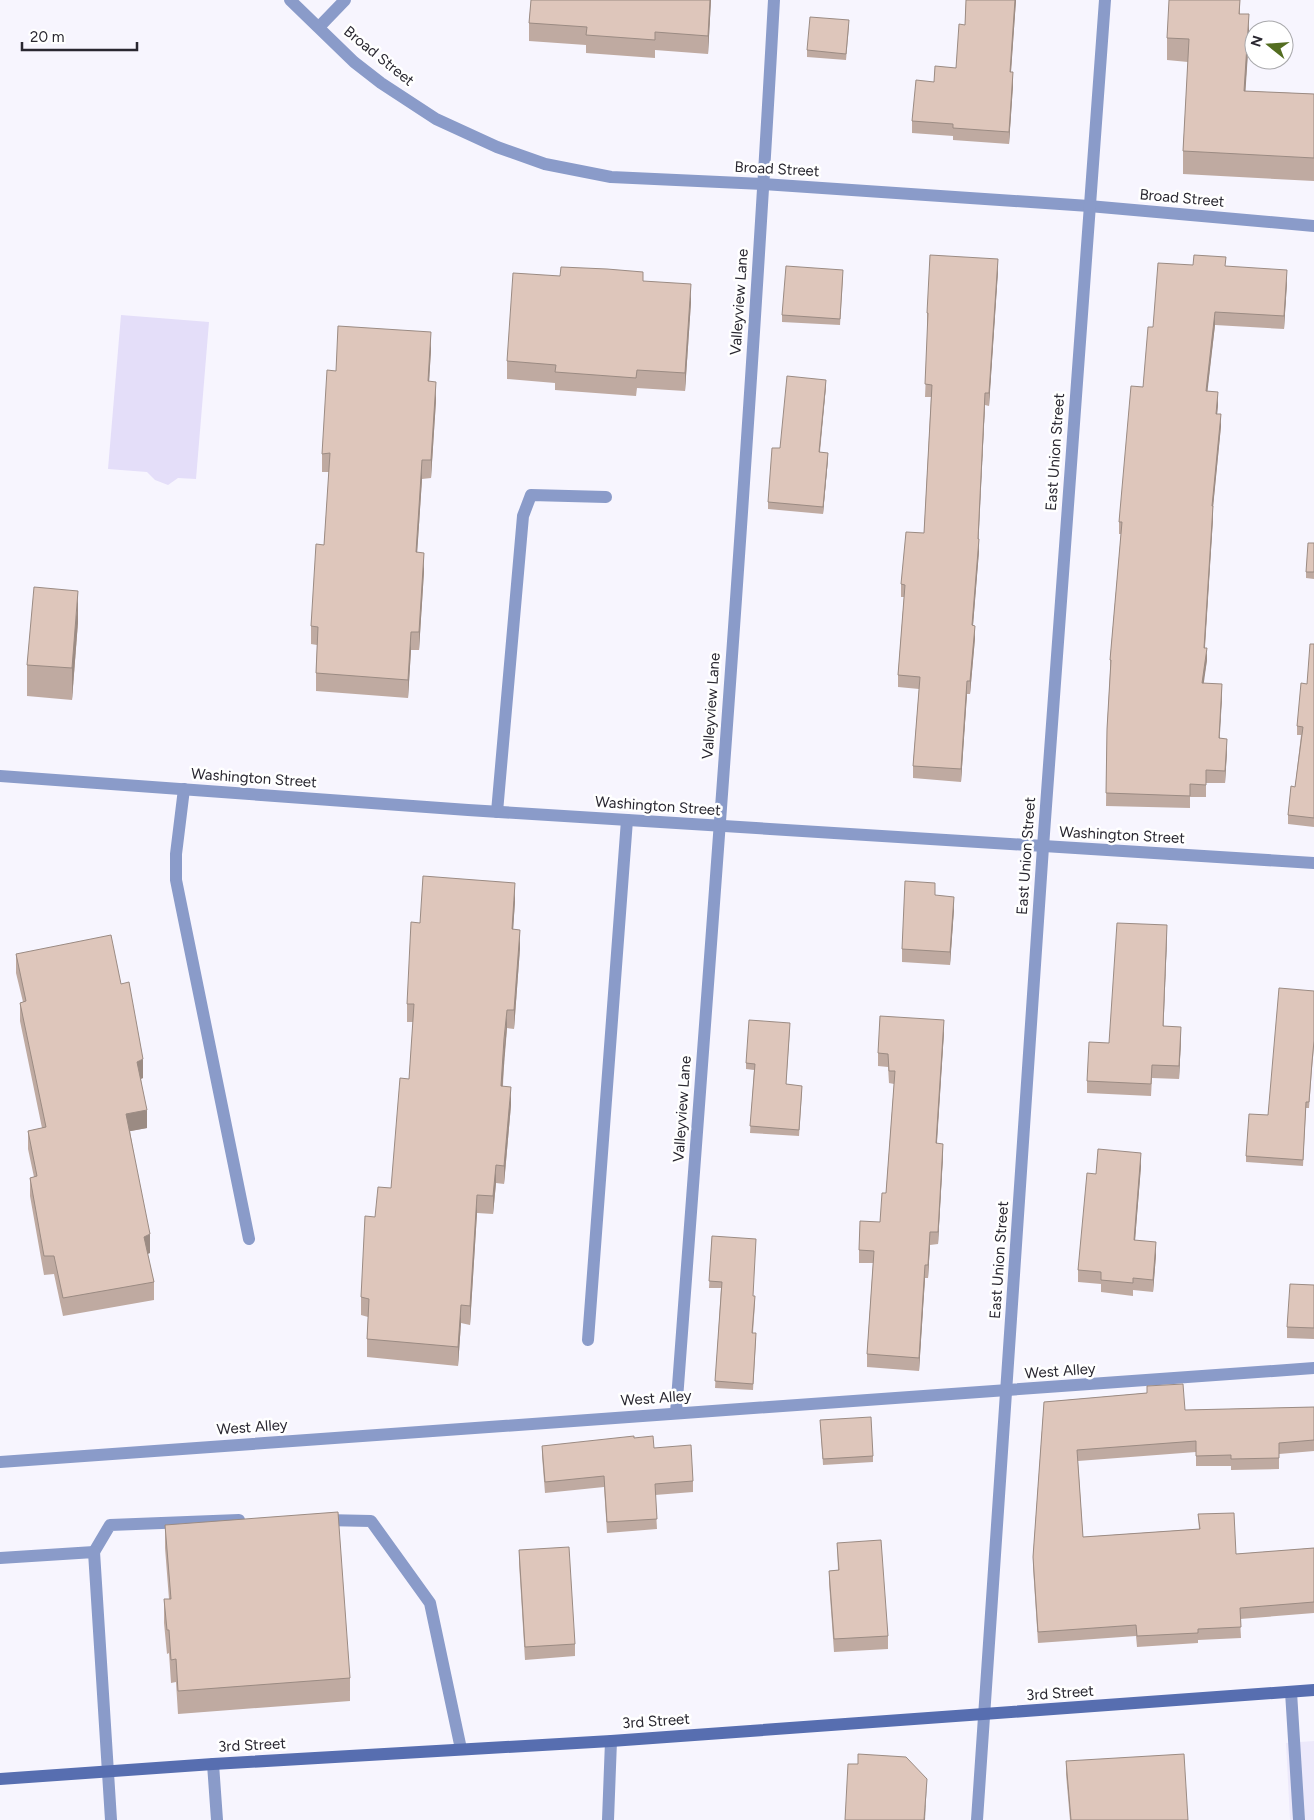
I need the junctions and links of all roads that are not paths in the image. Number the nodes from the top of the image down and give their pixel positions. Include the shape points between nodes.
1 (290, 0) edge
2 (345, 0) edge
3 (774, 0) edge
4 (1105, 0) edge
5 (319, 27) junction
6 (764, 184) junction
7 (1089, 206) junction
8 (1314, 226) edge
9 (606, 497) dead end
10 (0, 776) edge
11 (184, 789) junction
12 (497, 812) junction
13 (627, 820) junction
14 (719, 826) junction
15 (1043, 847) junction
16 (1314, 862) edge
17 (249, 1239) dead end
18 (588, 1340) dead end
19 (1314, 1368) edge
20 (1006, 1391) junction
21 (676, 1413) junction
22 (0, 1462) edge
23 (250, 1519) edge
24 (315, 1520) edge
25 (94, 1552) junction
26 (0, 1558) edge
27 (1314, 1690) edge
28 (1291, 1692) junction
29 (984, 1715) junction
30 (611, 1741) junction
31 (460, 1749) junction
32 (213, 1764) junction
33 (108, 1771) junction
34 (0, 1779) edge
35 (111, 1820) edge
36 (217, 1820) edge
37 (608, 1820) edge
38 (977, 1820) edge
39 (1299, 1820) edge

1 - 5 street, Broad Street
2 - 5 street
3 - 6 street, Valleyview Lane
4 - 7 street, East Union Street
5 - 6 street, Broad Street via 354,62 436,119 497,147 545,164 611,177
6 - 7 street, Broad Street
6 - 14 street, Valleyview Lane
7 - 8 street, Broad Street
7 - 15 street, East Union Street
9 - 12 street via 531,495 523,516
10 - 11 street, Washington Street
11 - 12 street, Washington Street
11 - 17 street via 176,880
12 - 13 street, Washington Street
13 - 14 street, Washington Street
13 - 18 street
14 - 15 street, Washington Street
14 - 21 street, Valleyview Lane
15 - 16 street, Washington Street
15 - 20 street, East Union Street
19 - 20 street, West Alley
20 - 21 street, West Alley
20 - 29 street, East Union Street
21 - 22 street, West Alley
23 - 25 street via 110,1525
24 - 31 street via 370,1521 430,1603
25 - 26 street
25 - 33 street
27 - 28 main road, 3rd Street
28 - 29 main road, 3rd Street
28 - 39 street
29 - 30 main road, 3rd Street
29 - 38 street, East Union Street
30 - 31 main road, 3rd Street
30 - 37 street
31 - 32 main road, 3rd Street
32 - 33 main road, 3rd Street
32 - 36 street
33 - 34 main road, 3rd Street
33 - 35 street

